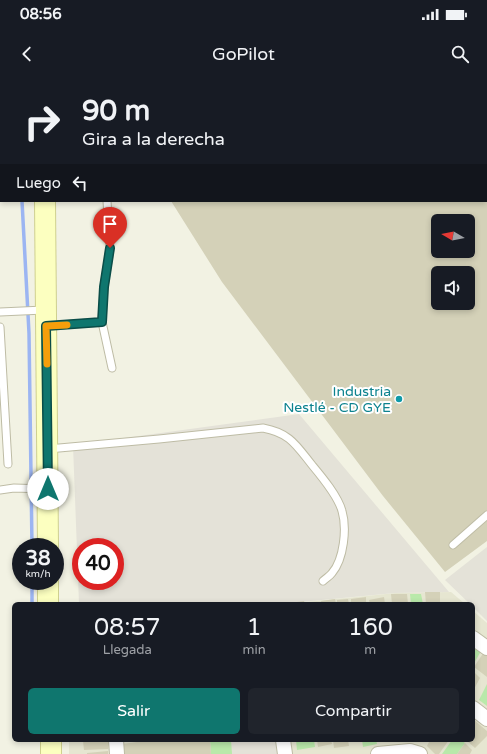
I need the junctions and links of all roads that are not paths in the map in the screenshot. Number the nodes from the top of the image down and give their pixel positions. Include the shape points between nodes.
1 (45, 202) edge
2 (107, 202) edge
3 (0, 312) edge
4 (42, 316) junction
5 (102, 322) junction
6 (0, 327) edge
7 (112, 368) dead end
8 (48, 449) junction
9 (8, 464) dead end
10 (41, 489) junction
11 (0, 490) edge
12 (487, 515) edge
13 (47, 538) edge
14 (453, 545) dead end
15 (323, 581) dead end
16 (48, 590) edge
17 (48, 602) edge
18 (475, 639) edge
19 (487, 648) edge
20 (475, 710) edge
21 (487, 719) edge
22 (51, 742) edge
23 (116, 742) edge
24 (283, 742) edge
25 (51, 754) edge
26 (117, 754) edge
27 (285, 754) edge
28 (378, 754) edge
29 (420, 754) edge

1 - 4 street
2 - 5 lane via 110,248
3 - 4 lane via 15,310
4 - 5 lane
4 - 8 street
5 - 7 lane
6 - 9 lane
8 - 10 street
8 - 15 lane via 263,428 283,434 293,440 328,484 342,510 343,544 333,572
10 - 11 lane
10 - 13 street
12 - 14 lane
16 - 17 street
18 - 19 street
20 - 21 street
22 - 25 street
23 - 26 street
24 - 27 street
28 - 29 street via 410,751

